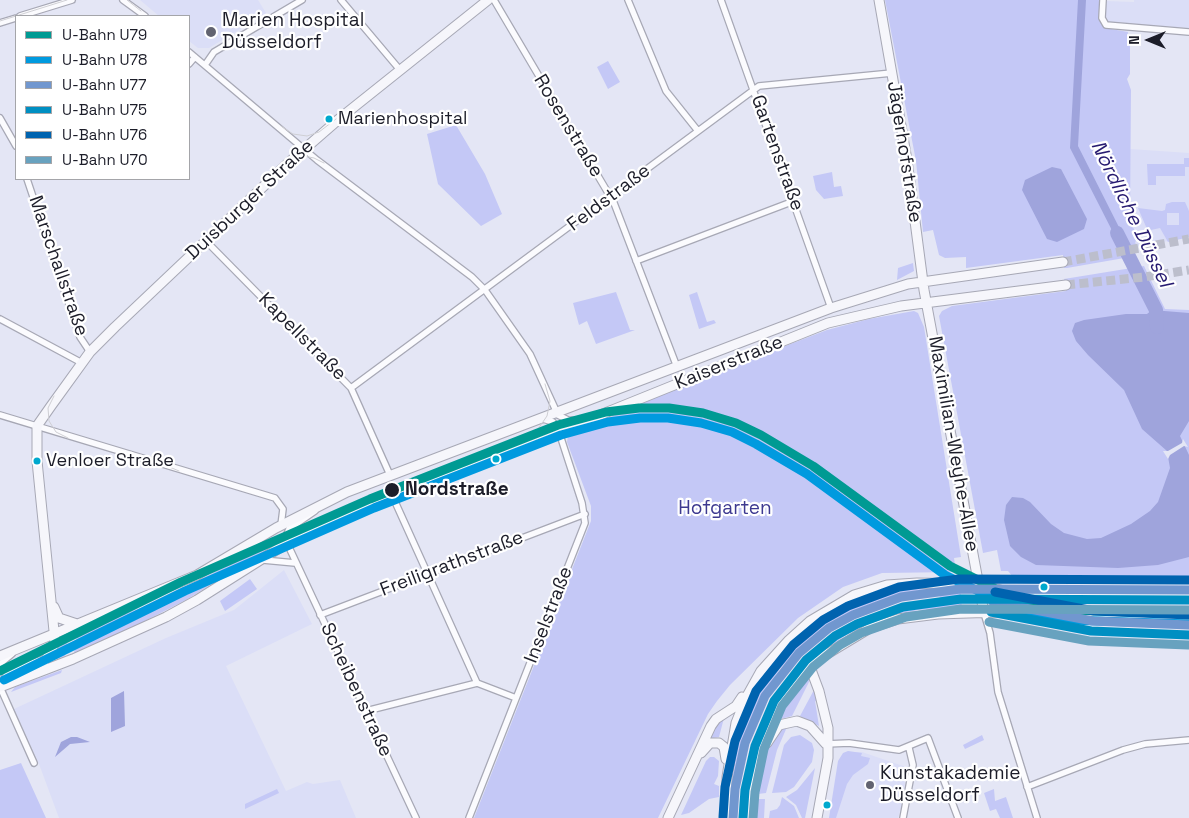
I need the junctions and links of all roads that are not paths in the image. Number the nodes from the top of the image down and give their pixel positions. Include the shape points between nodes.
1 (71, 0) edge
2 (123, 0) edge
3 (302, 0) edge
4 (341, 0) edge
5 (488, 0) edge
6 (494, 0) edge
7 (628, 0) edge
8 (721, 0) edge
9 (879, 0) edge
10 (1103, 0) edge
11 (129, 2) edge
12 (23, 15) edge
13 (144, 15) edge
14 (15, 18) edge
15 (0, 23) edge
16 (1189, 32) edge
17 (190, 53) edge
18 (195, 57) junction
19 (190, 63) edge
20 (205, 66) junction
21 (400, 70) junction
22 (892, 73) junction
23 (754, 90) junction
24 (0, 118) edge
25 (15, 125) edge
26 (8, 128) junction
27 (698, 132) junction
28 (15, 144) edge
29 (305, 149) junction
30 (27, 180) edge
31 (610, 197) junction
32 (794, 201) junction
33 (206, 241) junction
34 (636, 261) junction
35 (1063, 262) tunnel mouth
36 (923, 282) junction
37 (1066, 285) tunnel mouth
38 (485, 290) junction
39 (926, 304) junction
40 (831, 308) junction
41 (0, 319) edge
42 (90, 352) junction
43 (82, 363) junction
44 (677, 367) junction
45 (351, 388) junction
46 (557, 412) junction
47 (0, 415) edge
48 (541, 419) junction
49 (584, 422) junction
50 (37, 426) junction
51 (558, 432) junction
52 (390, 474) junction
53 (392, 494) junction
54 (325, 503) junction
55 (585, 514) junction
56 (281, 526) junction
57 (287, 543) junction
58 (262, 560) junction
59 (295, 563) junction
60 (427, 572) junction
61 (978, 584) junction
62 (1015, 592) junction
63 (1189, 596) edge
64 (51, 600) junction
65 (1015, 612) junction
66 (984, 613) junction
67 (320, 614) junction
68 (1189, 616) edge
69 (77, 624) junction
70 (54, 635) junction
71 (17, 649) junction
72 (0, 656) edge
73 (0, 664) edge
74 (810, 667) junction
75 (761, 671) junction
76 (477, 683) junction
77 (0, 687) edge
78 (516, 698) junction
79 (366, 711) junction
80 (1189, 740) edge
81 (826, 744) junction
82 (908, 748) junction
83 (34, 763) dead end
84 (755, 769) junction
85 (691, 771) junction
86 (727, 777) junction
87 (1027, 787) junction
88 (416, 818) edge
89 (469, 818) edge
90 (668, 818) edge
91 (726, 818) edge
92 (750, 818) edge
93 (817, 818) edge
94 (902, 818) edge
95 (958, 818) edge
96 (1037, 818) edge

1 - 12 street
2 - 11 street
3 - 20 street via 214,52
4 - 21 street
5 - 21 main road, Duisburger Straße
6 - 31 street, Rosenstraße
7 - 27 street via 666,90
8 - 23 street, Gartenstraße
9 - 22 main road, Jägerhofstraße
10 - 16 street via 1102,21 1110,26
11 - 13 street
14 - 15 street
17 - 18 street
18 - 19 street
18 - 20 street
20 - 29 street
21 - 29 main road, Duisburger Straße
22 - 23 street, Feldstraße via 759,86
22 - 36 main road, Jägerhofstraße
23 - 27 street, Feldstraße
23 - 32 street, Gartenstraße
24 - 26 street
25 - 26 street
26 - 28 street
27 - 31 street, Feldstraße
29 - 33 main road, Duisburger Straße
29 - 38 street via 458,265
30 - 42 street, Marschallstraße via 80,337
31 - 34 street, Rosenstraße
31 - 38 street, Feldstraße
32 - 34 street
32 - 40 street, Gartenstraße
33 - 42 main road, Duisburger Straße
33 - 45 street, Kapellstraße
34 - 44 street, Rosenstraße
35 - 36 main road, Kaiserstraße
36 - 39 main road, Jägerhofstraße
36 - 40 main road, Kaiserstraße via 880,290
37 - 39 main road, Kaiserstraße
38 - 45 street, Feldstraße
38 - 46 street via 530,354
39 - 49 main road, Kaiserstraße via 828,323
39 - 61 main road, Maximilian-Weyhe-Allee
40 - 44 main road, Kaiserstraße
41 - 43 street
42 - 43 main road, Duisburger Straße
43 - 50 main road, Duisburger Straße
44 - 46 main road, Kaiserstraße
45 - 52 street, Kapellstraße
46 - 48 main road, Kaiserstraße
46 - 49 street via 568,420
47 - 50 street
48 - 51 street via 553,422
48 - 52 main road, Kaiserstraße
49 - 51 main road, Kaiserstraße
50 - 56 street via 275,498 283,509
50 - 64 main road via 38,473
51 - 53 main road, Kaiserstraße
51 - 55 street
52 - 54 main road, Kaiserstraße
53 - 57 main road, Kaiserstraße via 339,515
53 - 60 street
54 - 56 main road, Kaiserstraße
54 - 57 street, Kaiserstraße via 289,530
55 - 60 street, Freiligrathstraße
55 - 78 street, Inselstraße via 585,523
56 - 69 main road, Kaiserstraße via 198,575
57 - 58 main road
57 - 59 street, Scheibenstraße
58 - 59 street
58 - 77 main road via 166,617 73,659
59 - 67 street, Scheibenstraße
60 - 67 street, Freiligrathstraße
60 - 76 street
61 - 62 main road
61 - 66 main road, Maximilian-Weyhe-Allee
61 - 75 main road via 897,583 860,593 810,621
62 - 63 main road
62 - 65 main road via 1009,595 1007,603
64 - 69 main road via 59,618
64 - 70 main road
65 - 66 main road
65 - 68 main road
66 - 74 main road via 930,614 889,621 847,640
66 - 87 street via 998,692
67 - 79 street, Scheibenstraße
69 - 70 main road, Kaiserstraße
70 - 71 main road, Kaiserstraße
70 - 77 main road via 54,647 48,657 10,674
71 - 72 main road, Kaiserstraße
71 - 73 street
74 - 81 main road via 822,699 828,728
74 - 84 main road via 772,717 759,747
75 - 85 main road via 750,682 736,706 715,720 702,741
75 - 86 main road via 738,715
76 - 78 street
76 - 79 street
77 - 83 street
78 - 89 street, Inselstraße
79 - 88 street, Scheibenstraße
80 - 87 street via 1145,744 1123,750
81 - 82 street via 849,742 893,750
81 - 84 main road via 806,724 797,721 782,723 769,736
81 - 93 main road via 826,768
82 - 94 street via 913,764
82 - 95 street via 928,738
84 - 92 main road
85 - 86 main road via 706,746 719,742 726,751
85 - 90 main road
86 - 91 main road
87 - 96 street

